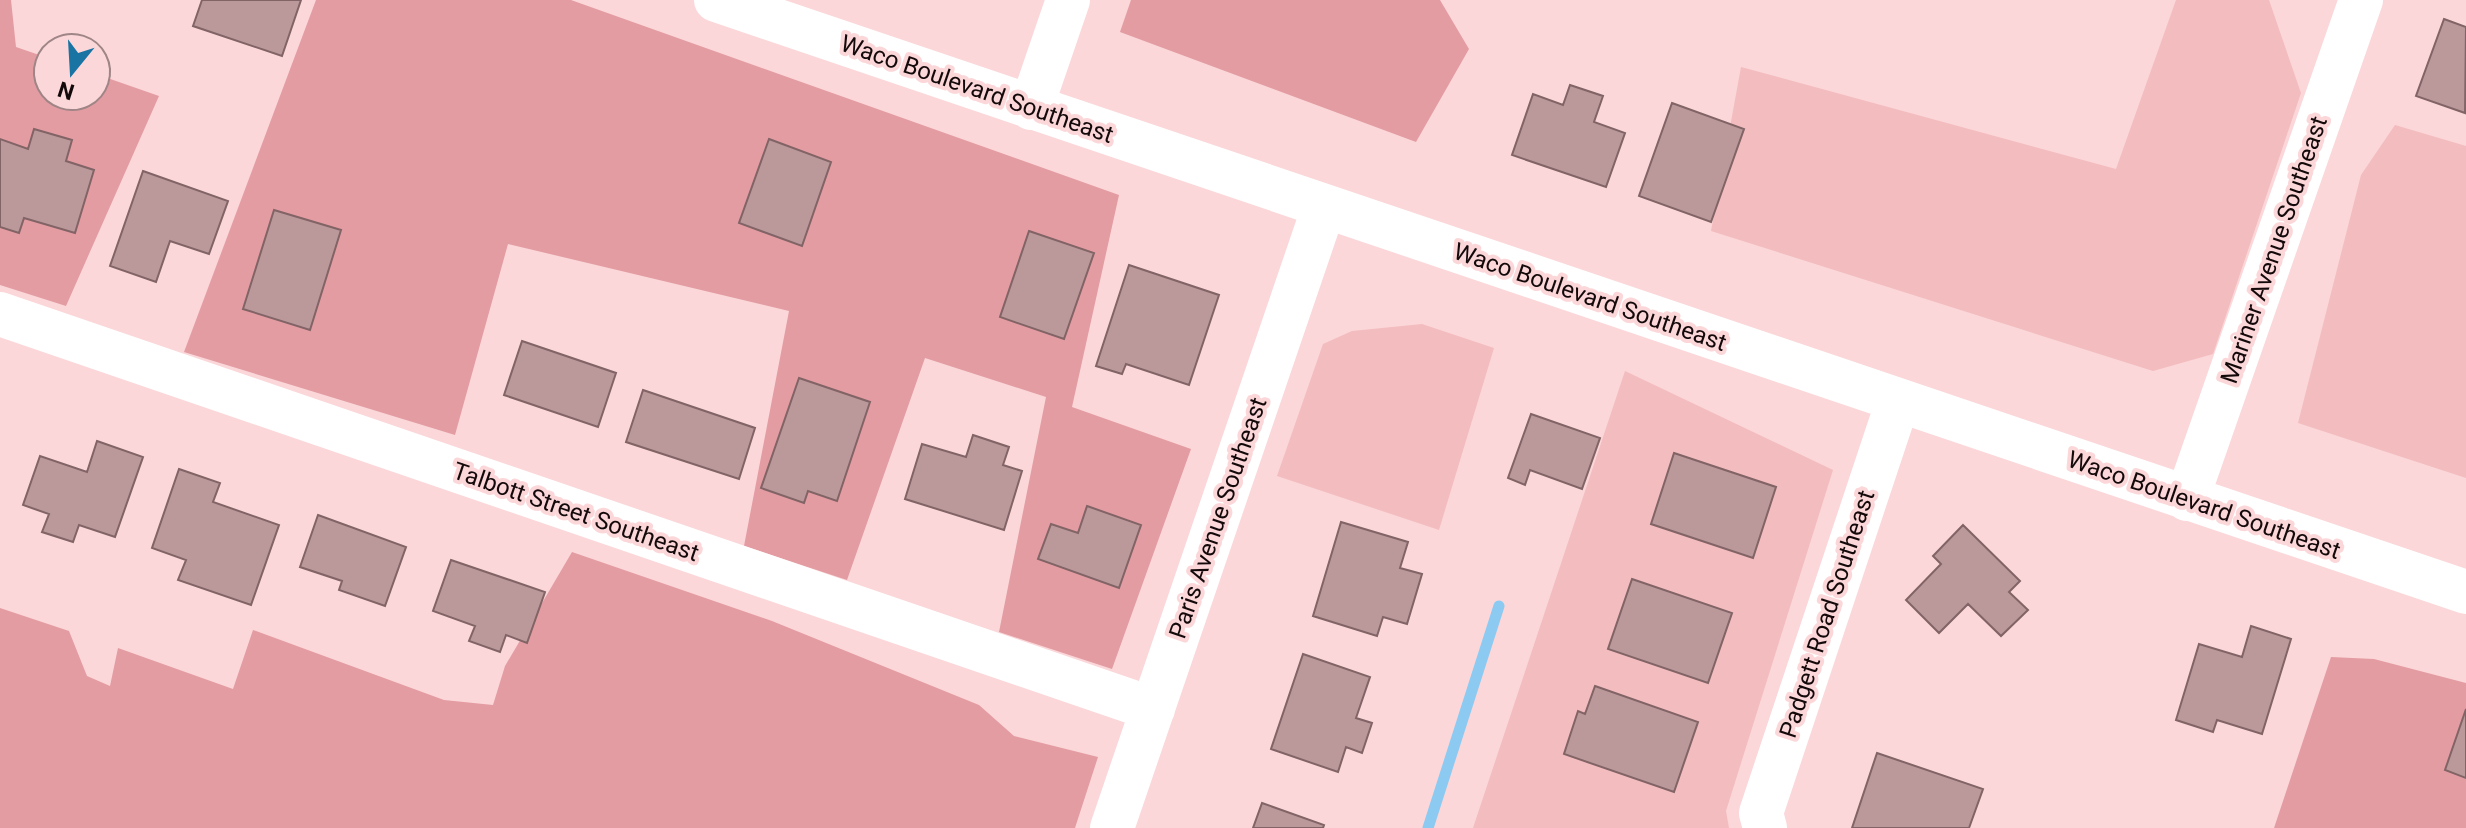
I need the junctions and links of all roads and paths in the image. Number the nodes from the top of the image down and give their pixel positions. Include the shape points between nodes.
1 (716, 0) edge
2 (1068, 0) edge
3 (2361, 0) edge
4 (1031, 108) junction
5 (1324, 207) junction
6 (0, 314) edge
7 (1898, 401) junction
8 (2187, 499) junction
9 (2466, 592) edge
10 (1153, 709) junction
11 (1112, 828) edge
12 (1765, 828) edge

1 - 4 street, Waco Boulevard Southeast
2 - 4 street
3 - 8 street, Mariner Avenue Southeast
4 - 5 street, Waco Boulevard Southeast
5 - 7 street, Waco Boulevard Southeast
5 - 10 street, Paris Avenue Southeast
6 - 10 street, Talbott Street Southeast
7 - 8 street, Waco Boulevard Southeast
7 - 12 street, Padgett Road Southeast via 1761,813
8 - 9 street, Waco Boulevard Southeast
10 - 11 street, Paris Avenue Southeast

